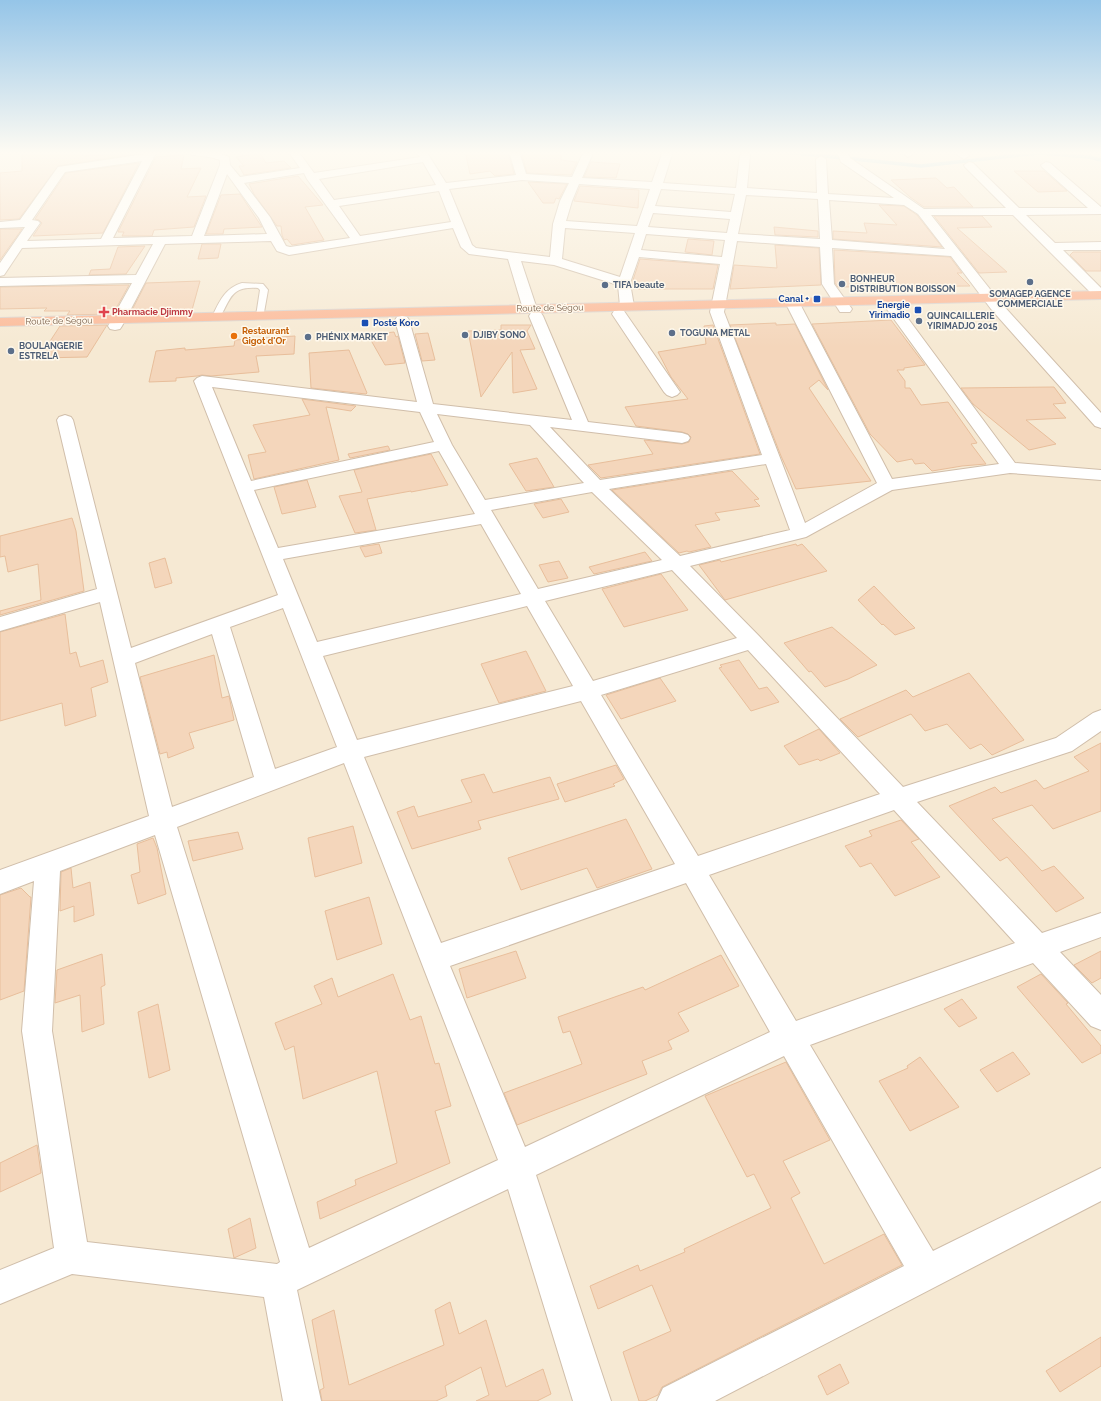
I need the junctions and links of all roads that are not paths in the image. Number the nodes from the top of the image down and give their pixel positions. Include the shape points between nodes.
1 (29, 216) edge
2 (119, 216) edge
3 (205, 216) edge
4 (264, 216) edge
5 (340, 216) edge
6 (454, 216) edge
7 (561, 216) edge
8 (646, 216) edge
9 (736, 216) edge
10 (824, 216) edge
11 (926, 216) edge
12 (1021, 216) edge
13 (24, 223) junction
14 (457, 224) junction
15 (559, 224) junction
16 (0, 225) edge
17 (641, 230) junction
18 (732, 236) junction
19 (274, 237) junction
20 (196, 240) junction
21 (358, 240) junction
22 (161, 241) junction
23 (826, 243) junction
24 (105, 244) junction
25 (18, 245) junction
26 (1101, 246) edge
27 (1052, 247) junction
28 (633, 253) junction
29 (955, 253) junction
30 (514, 257) junction
31 (556, 261) junction
32 (727, 261) junction
33 (0, 272) edge
34 (141, 279) junction
35 (0, 282) edge
36 (624, 283) junction
37 (1101, 300) edge
38 (993, 301) junction
39 (842, 305) junction
40 (794, 306) junction
41 (718, 308) junction
42 (892, 308) junction
43 (623, 310) junction
44 (533, 312) junction
45 (260, 316) junction
46 (216, 317) junction
47 (402, 320) junction
48 (0, 322) edge
49 (117, 323) junction
50 (0, 330) edge
51 (672, 392) dead end
52 (426, 407) junction
53 (65, 420) dead end
54 (534, 420) junction
55 (1101, 423) edge
56 (582, 426) junction
57 (682, 438) dead end
58 (444, 445) junction
59 (772, 458) junction
60 (1010, 468) junction
61 (1101, 475) edge
62 (887, 485) junction
63 (596, 486) junction
64 (245, 487) junction
65 (483, 512) junction
66 (800, 533) junction
67 (272, 555) junction
68 (676, 563) junction
69 (107, 593) junction
70 (533, 597) junction
71 (289, 598) junction
72 (0, 624) edge
73 (219, 624) junction
74 (752, 640) junction
75 (311, 651) junction
76 (123, 659) junction
77 (588, 691) junction
78 (1101, 719) edge
79 (350, 751) junction
80 (267, 782) junction
81 (898, 798) junction
82 (163, 821) junction
83 (48, 864) junction
84 (692, 869) junction
85 (0, 882) edge
86 (1101, 925) edge
87 (1038, 948) junction
88 (434, 959) junction
89 (1101, 1016) edge
90 (790, 1038) junction
91 (517, 1167) junction
92 (1101, 1184) edge
93 (72, 1256) junction
94 (927, 1273) junction
95 (289, 1276) junction
96 (0, 1287) edge
97 (302, 1401) edge
98 (592, 1401) edge
99 (676, 1401) edge

1 - 13 street
2 - 24 street
3 - 20 street
4 - 19 street
5 - 21 street
6 - 14 street
7 - 15 street
8 - 17 street
9 - 18 street
10 - 23 street
11 - 29 street
12 - 27 street
13 - 16 street
13 - 25 street via 34,223
14 - 21 street
14 - 30 street via 467,247 473,252
15 - 17 street
15 - 31 street
17 - 18 street
17 - 28 street
18 - 23 street
18 - 32 street
19 - 20 street
19 - 21 street via 281,248 289,251
20 - 22 street
22 - 24 street
22 - 34 street
23 - 29 street
23 - 39 street via 828,284
24 - 25 street
25 - 33 street
26 - 27 street
27 - 37 street
28 - 32 street
28 - 36 street
29 - 38 street
30 - 31 street
30 - 44 street
31 - 36 street
32 - 41 street
34 - 35 street
34 - 49 street
36 - 43 street
37 - 38 highway, Route de Ségou
38 - 39 highway, Route de Ségou
38 - 42 highway, Route de Ségou
38 - 55 street
39 - 40 highway, Route de Ségou
39 - 42 highway, Route de Ségou
40 - 41 highway, Route de Ségou
40 - 62 street
41 - 43 highway, Route de Ségou
41 - 59 street
42 - 60 street
43 - 44 highway, Route de Ségou
43 - 51 street
44 - 45 highway, Route de Ségou
44 - 47 highway, Route de Ségou
44 - 56 street
45 - 46 highway, Route de Ségou
45 - 46 lane via 264,290 256,285 241,286 229,292
46 - 49 highway, Route de Ségou
47 - 49 highway, Route de Ségou
47 - 52 street
48 - 49 highway, Route de Ségou
49 - 50 highway, Route de Ségou
52 - 54 street
52 - 58 street
52 - 64 street via 202,381
53 - 69 street
54 - 56 street
54 - 63 street
56 - 57 street
58 - 64 street
58 - 65 street
59 - 63 street
59 - 66 street
60 - 61 street
60 - 62 street
62 - 66 street
63 - 65 street
63 - 68 street
64 - 67 street
65 - 67 street
65 - 70 street
66 - 68 street
67 - 71 street
68 - 70 street
68 - 74 street
69 - 72 street
69 - 76 street
70 - 75 street
70 - 77 street
71 - 73 street
71 - 75 street
73 - 76 street
73 - 80 street
74 - 77 street
74 - 81 street
75 - 79 street
76 - 82 street
77 - 79 street
77 - 84 street
78 - 81 street via 1064,745
79 - 80 street
79 - 88 street
80 - 82 street
81 - 84 street
81 - 87 street
82 - 83 street
82 - 95 street
83 - 85 street
83 - 93 street via 37,1031
84 - 88 street
84 - 90 street
86 - 87 street
87 - 89 street
87 - 90 street
88 - 91 street
90 - 91 street
90 - 94 street
91 - 95 street
91 - 98 street
92 - 94 street
93 - 95 street
93 - 96 street
94 - 99 street
95 - 97 street

